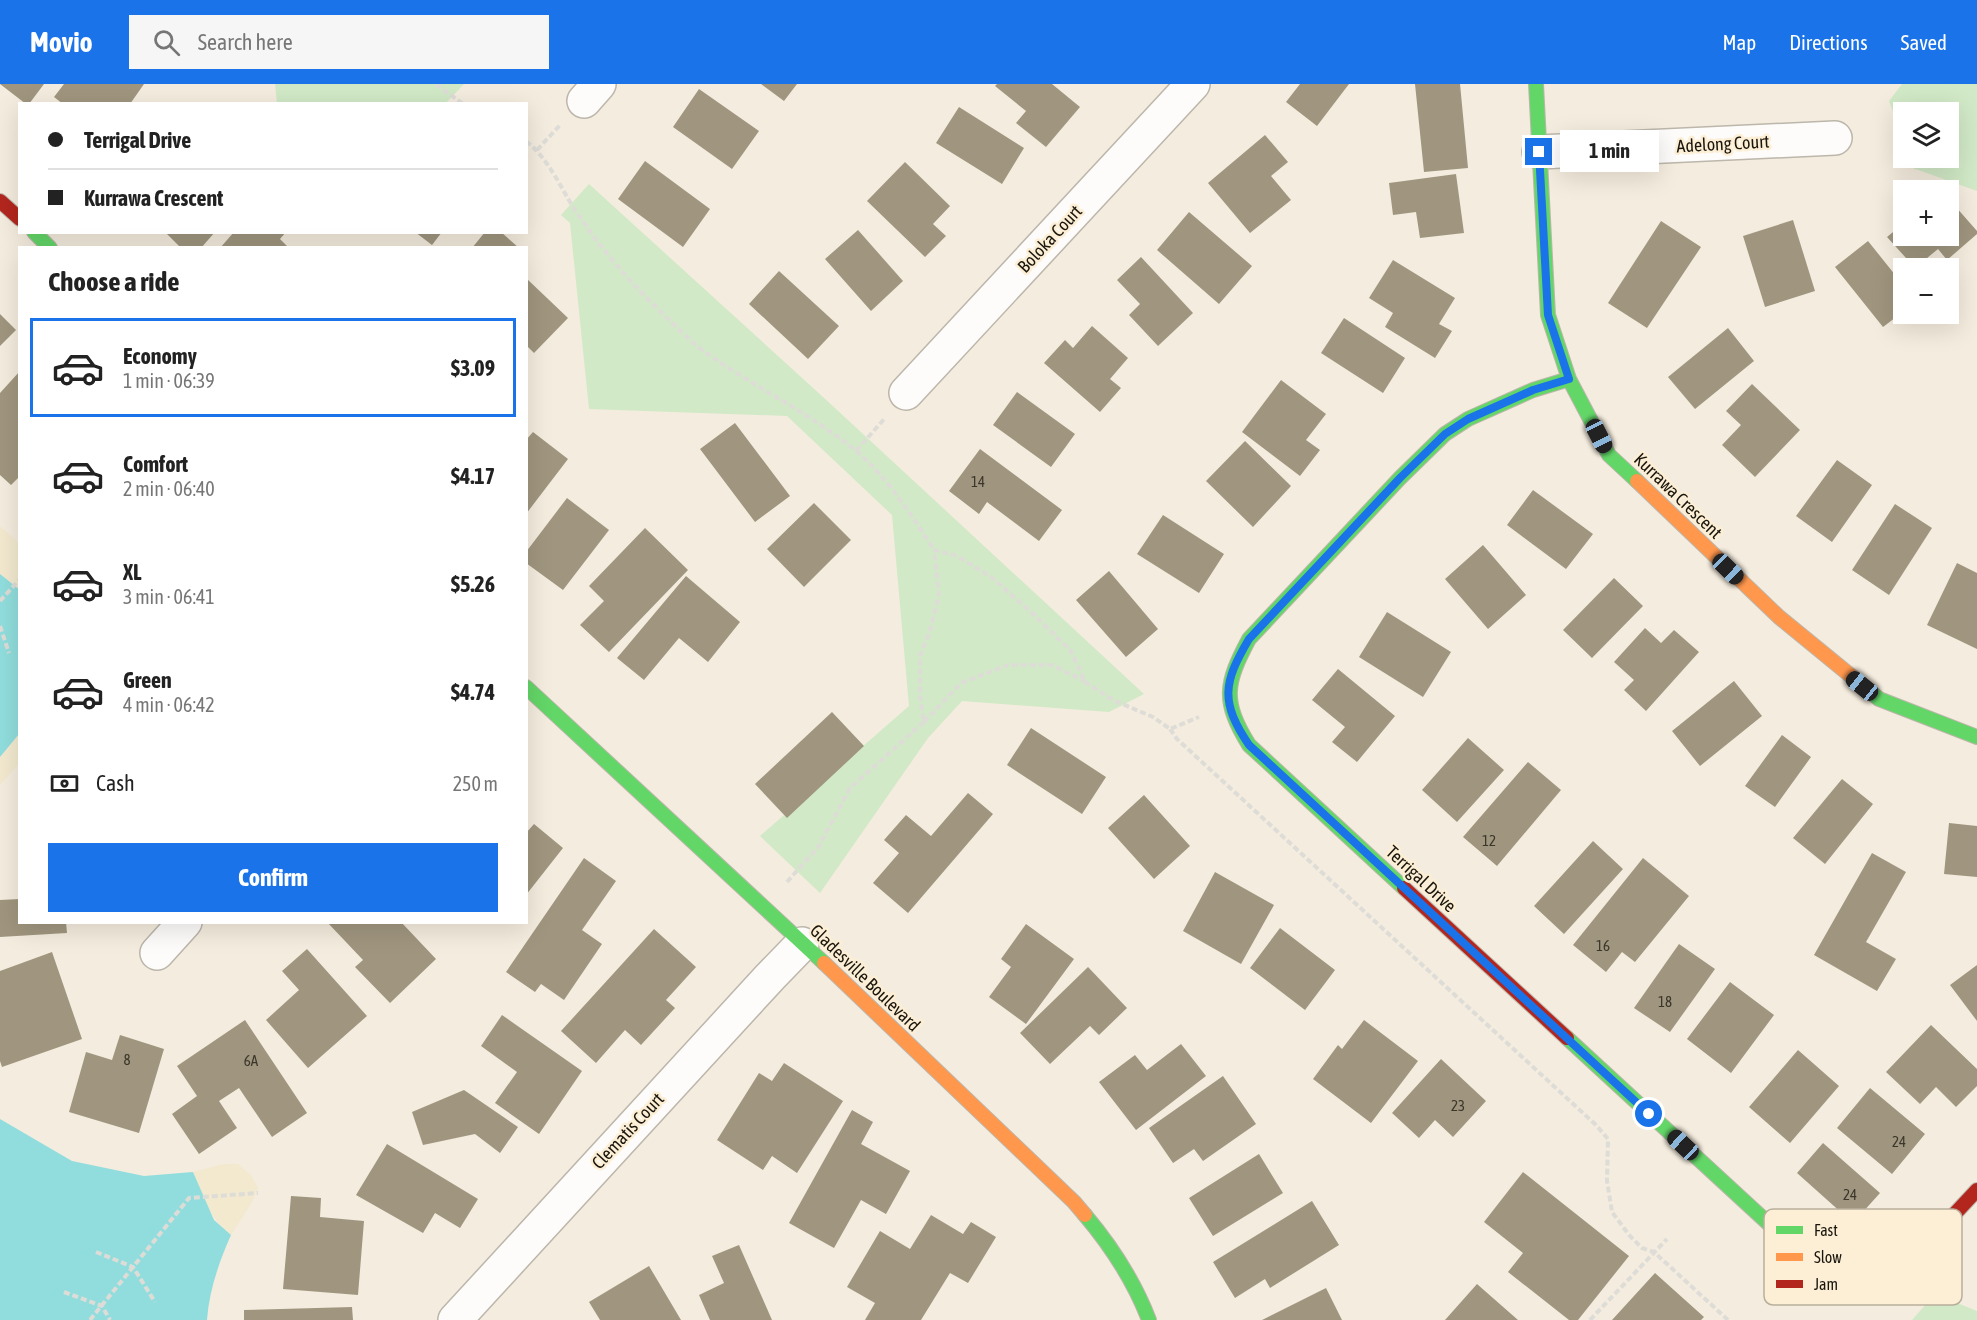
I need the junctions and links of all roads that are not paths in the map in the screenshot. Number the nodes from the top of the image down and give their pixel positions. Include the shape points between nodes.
1 (1193, 84) edge
2 (1536, 84) edge
3 (1835, 138) dead end
4 (1539, 152) junction
5 (0, 201) edge
6 (18, 217) edge
7 (36, 234) edge
8 (49, 246) edge
9 (1569, 379) junction
10 (906, 393) road end
11 (528, 689) edge
12 (1977, 736) edge
13 (183, 924) edge
14 (802, 944) junction
15 (157, 953) dead end
16 (1977, 1190) edge
17 (1959, 1209) edge
18 (1764, 1219) edge
19 (455, 1320) edge
20 (1149, 1320) edge

1 - 10 street, Boloka Court
2 - 4 street, Kurrawa Crescent
3 - 4 street, Adelong Court
4 - 9 street, Kurrawa Crescent via 1548,315
5 - 6 street
7 - 8 street
9 - 12 street, Kurrawa Crescent via 1609,455 1779,617 1878,699
9 - 18 street, Terrigal Drive via 1533,390 1468,419 1445,434 1249,639 1233,667 1229,705 1236,726 1249,745
11 - 14 street, Gladesville Boulevard
13 - 15 street
14 - 19 street, Clematis Court
14 - 20 street, Gladesville Boulevard via 1074,1202 1110,1248
16 - 17 street, Terrigal Drive

